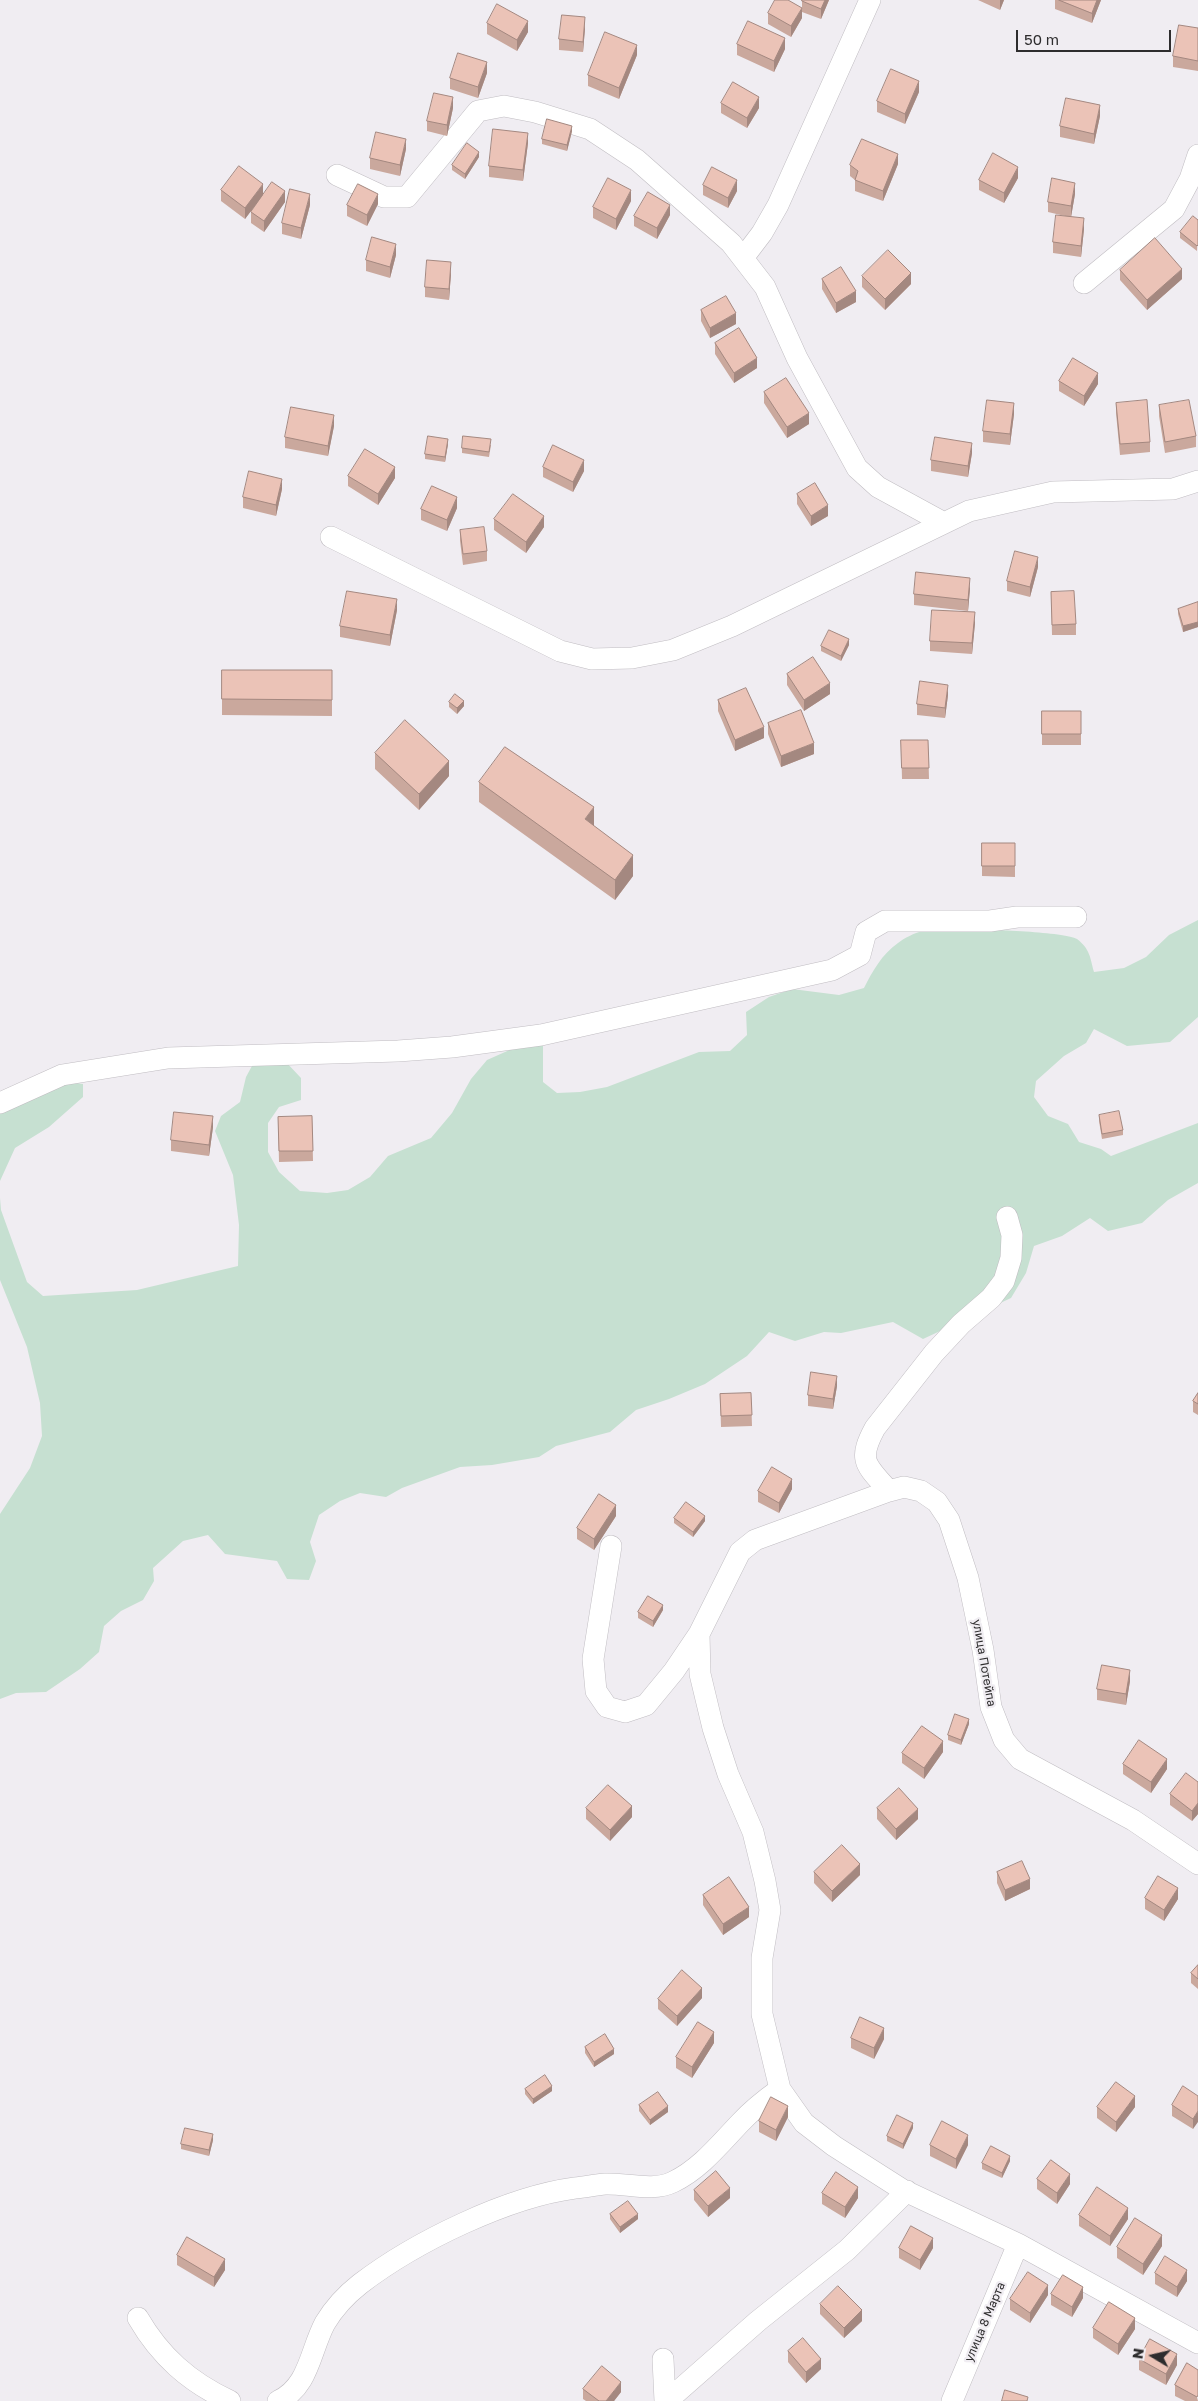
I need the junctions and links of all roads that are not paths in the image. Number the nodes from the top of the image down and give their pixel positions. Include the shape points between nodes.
1 (870, 0) edge
2 (1198, 155) edge
3 (337, 175) dead end
4 (743, 258) junction
5 (1084, 283) dead end
6 (1198, 482) edge
7 (944, 523) junction
8 (332, 537) dead end
9 (1076, 917) dead end
10 (0, 1103) edge
11 (1007, 1216) dead end
12 (889, 1491) junction
13 (611, 1546) dead end
14 (699, 1634) junction
15 (1198, 1864) edge
16 (780, 2089) junction
17 (907, 2191) junction
18 (1018, 2244) junction
19 (138, 2318) dead end
20 (1198, 2343) edge
21 (663, 2359) dead end
22 (230, 2401) edge
23 (278, 2401) edge
24 (666, 2401) edge
25 (952, 2401) edge

1 - 4 street via 778,206
2 - 5 street via 1174,209
3 - 4 street via 384,196 407,197 478,111 504,106 528,110 590,129 637,160 731,243
4 - 7 street via 765,287 797,358 857,468 878,487
6 - 7 street via 1173,489 1052,492 968,511
7 - 8 street via 732,626 673,650 622,659 592,659 560,651
9 - 10 street via 884,921 866,932 860,955 832,970 541,1035 398,1051 168,1058 62,1074
11 - 12 street via 1012,1235 1004,1281 991,1298 934,1353 868,1441 864,1455 868,1468
12 - 14 street, улица Потейпа via 755,1540 740,1552
12 - 15 street, улица Потейпа via 904,1486 921,1491 937,1502 949,1520 970,1587 991,1708 1004,1740 1020,1759 1133,1820
13 - 14 street, улица Потейпа via 593,1659 596,1691 607,1707 625,1712 646,1705
14 - 16 street via 700,1674 713,1728 728,1774 753,1832 765,1881 770,1910 762,1958 762,2014
16 - 17 street via 804,2123 834,2146
16 - 23 street via 753,2110 708,2158 672,2183 656,2186 605,2184 524,2198 482,2215 416,2249 360,2284 341,2302 325,2324 306,2371 293,2393
17 - 18 street
17 - 24 street via 847,2250
18 - 20 street
18 - 25 street, улица 8 Марта
19 - 22 street via 150,2340 168,2361 210,2392
21 - 24 street

